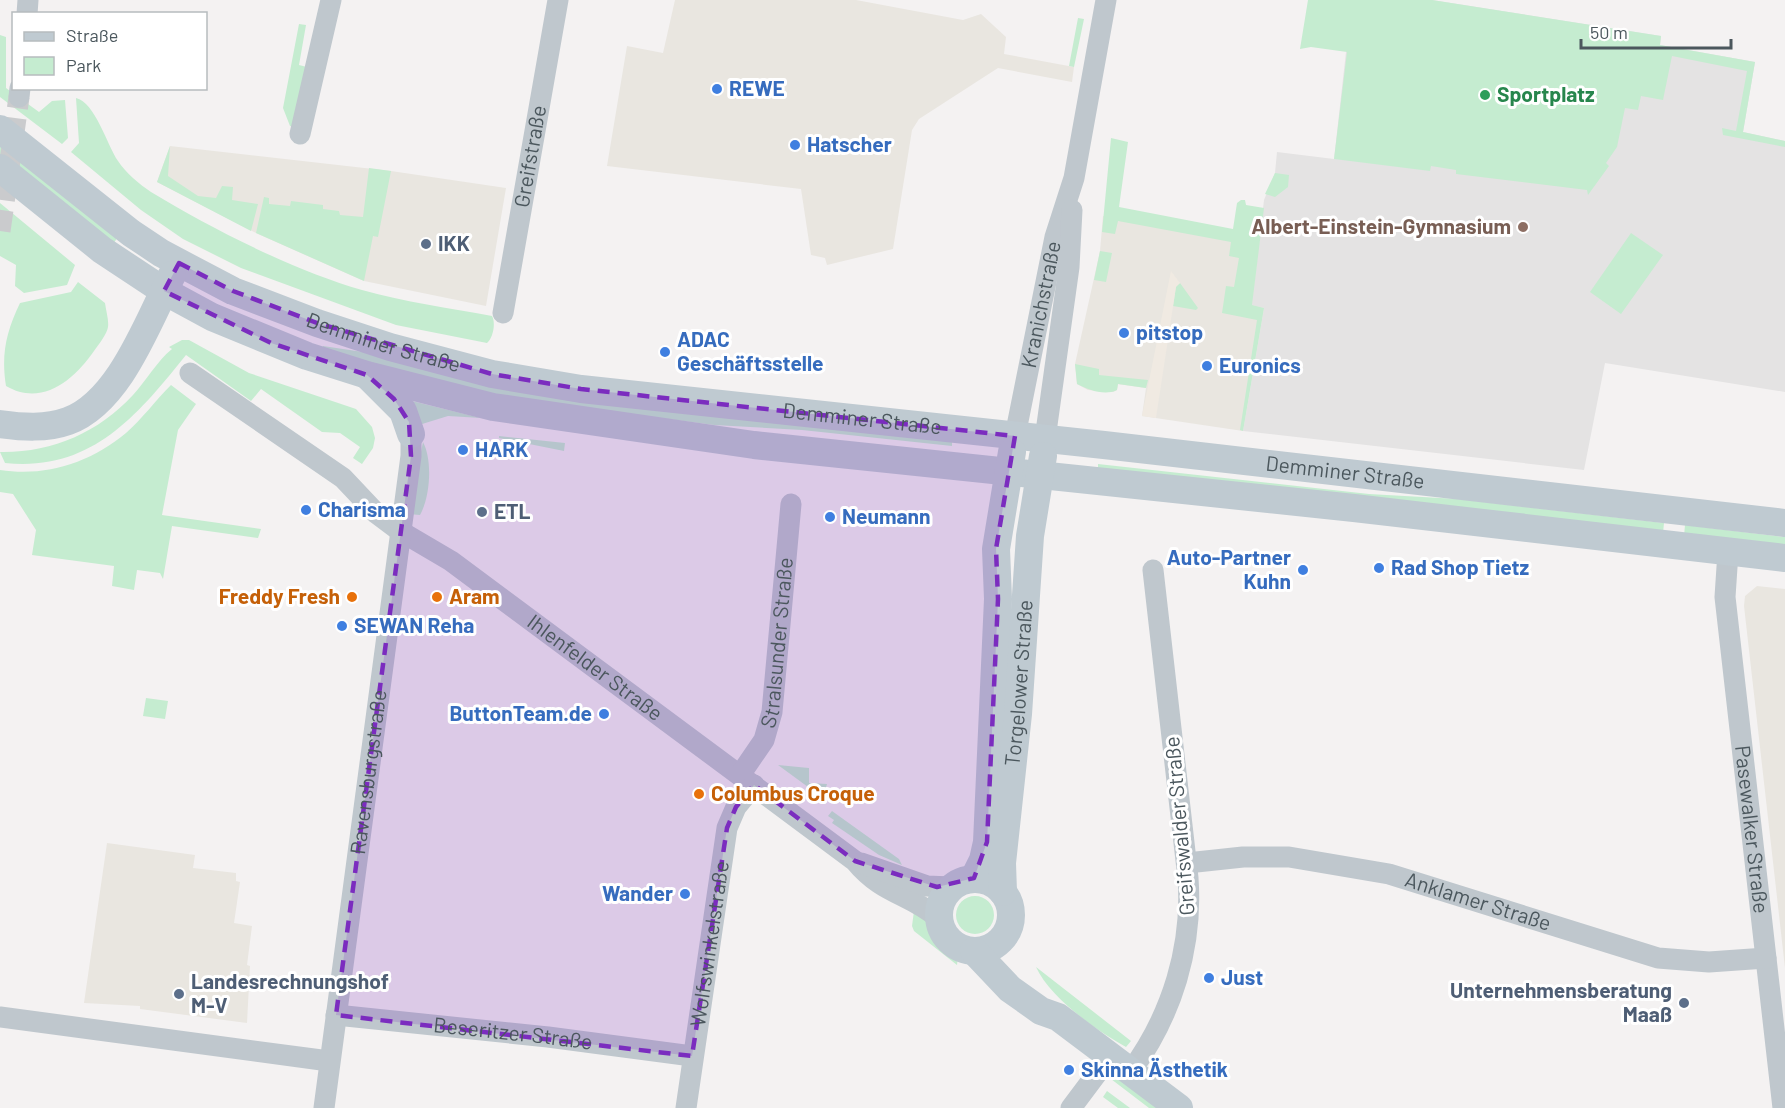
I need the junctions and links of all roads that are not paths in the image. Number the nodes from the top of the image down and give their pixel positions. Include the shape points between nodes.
1 (331, 0) edge
2 (558, 0) edge
3 (1106, 0) edge
4 (0, 129) edge
5 (300, 134) dead end
6 (0, 168) edge
7 (1074, 178) junction
8 (178, 262) junction
9 (164, 291) junction
10 (503, 313) dead end
11 (190, 373) dead end
12 (367, 375) junction
13 (0, 424) edge
14 (411, 434) joint
15 (1015, 435) junction
16 (1045, 439) junction
17 (1008, 472) junction
18 (1040, 475) junction
19 (791, 504) dead end
20 (1785, 523) edge
21 (400, 531) junction
22 (1728, 552) junction
23 (1785, 558) edge
24 (1153, 570) dead end
25 (747, 780) junction
26 (855, 861) junction
27 (1187, 863) junction
28 (962, 882) junction
29 (1004, 892) junction
30 (938, 918) junction
31 (1005, 935) junction
32 (974, 951) junction
33 (1766, 958) junction
34 (336, 1015) junction
35 (0, 1017) edge
36 (1058, 1017) junction
37 (692, 1056) junction
38 (329, 1061) junction
39 (1120, 1063) junction
40 (1784, 1099) edge
41 (324, 1108) edge
42 (686, 1108) edge
43 (1071, 1108) edge
44 (1179, 1108) edge

1 - 5 street
2 - 10 street, Greifstraße
3 - 7 street, Kranichstraße
4 - 8 main road, Demminer Straße via 106,215
6 - 9 main road, Demminer Straße via 87,240
7 - 15 street, Kranichstraße via 1055,237
7 - 16 street, Kranichstraße via 1069,267
8 - 9 main road
8 - 15 main road, Demminer Straße via 233,291 317,323 492,374 581,388
9 - 12 main road, Demminer Straße via 271,343
9 - 13 main road via 114,383 94,405 69,421 47,426
11 - 21 street, Ihlenfelder Straße via 343,478 376,513
12 - 14 main road via 404,411
12 - 17 main road, Demminer Straße via 493,407 547,416 754,446
14 - 21 street, Ravensburgstraße
15 - 16 main road, Demminer Straße
15 - 17 main road, Torgelower Straße
16 - 18 main road, Torgelower Straße
16 - 20 main road, Demminer Straße
17 - 18 main road, Demminer Straße
17 - 28 main road, Torgelower Straße via 997,541 987,842 983,860
18 - 22 main road, Demminer Straße
18 - 29 main road, Torgelower Straße via 1030,537 1018,714 1002,863
19 - 25 street, Stralsunder Straße via 772,712
21 - 25 street, Ihlenfelder Straße via 451,561
21 - 34 street, Ravensburgstraße
22 - 23 main road, Demminer Straße
22 - 33 street, Pasewalker Straße via 1725,597
24 - 27 street, Greifswalder Straße
25 - 26 street, Ihlenfelder Straße
25 - 37 street, Wolfswinkelstraße via 727,828
26 - 28 street, Ihlenfelder Straße via 927,886
26 - 30 street, Ihlenfelder Straße via 868,878
27 - 33 street, Anklamer Straße via 1242,857 1300,859 1389,874 1658,958 1709,962
27 - 39 street, Greifswalder Straße via 1189,924 1179,974 1156,1032
28 - 29 main road, Ihlenfelder Straße via 990,881
28 - 30 main road via 941,901
29 - 31 main road, Ihlenfelder Straße via 1011,913
30 - 32 main road, Ihlenfelder Straße via 950,942
31 - 32 main road via 992,947
31 - 36 main road, Ihlenfelder Straße via 1015,965
32 - 36 main road, Ihlenfelder Straße via 1010,989 1041,1011
33 - 40 street, Pasewalker Straße
34 - 37 street, Beseritzer Straße
34 - 38 street, Ravensburgstraße
35 - 38 street
36 - 39 main road, Ihlenfelder Straße
37 - 42 street, Wolfswinkelstraße
38 - 41 street, Ravensburgstraße
39 - 43 street, Greifswalder Straße
39 - 44 main road, Ihlenfelder Straße

